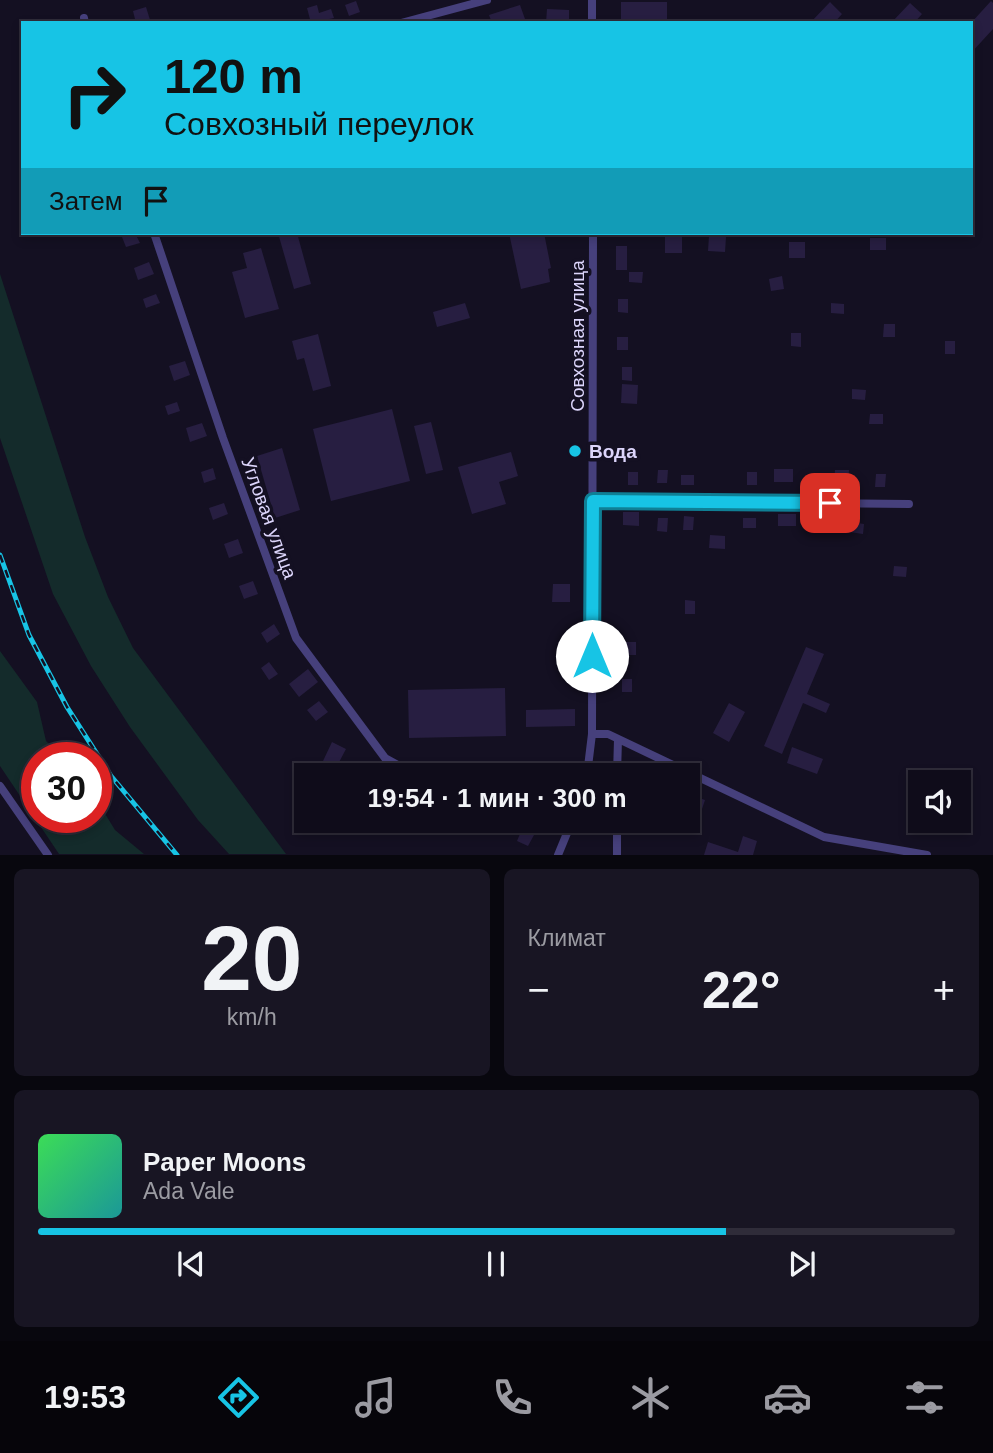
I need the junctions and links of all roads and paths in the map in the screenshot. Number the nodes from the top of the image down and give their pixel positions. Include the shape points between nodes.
1 (487, 0) edge
2 (592, 0) edge
3 (408, 21) edge
4 (592, 21) edge
5 (154, 235) edge
6 (593, 235) edge
7 (593, 501) junction
8 (909, 504) dead end
9 (592, 734) junction
10 (618, 739) junction
11 (394, 763) edge
12 (588, 763) edge
13 (617, 763) edge
14 (0, 786) edge
15 (565, 833) edge
16 (617, 833) edge
17 (48, 855) edge
18 (558, 855) edge
19 (617, 855) edge
20 (927, 855) edge

1 - 3 street
2 - 4 street
5 - 11 street, Угловая улица via 296,638 385,758
6 - 7 street, Совхозная улица
7 - 8 street
7 - 9 street, Совхозная улица
9 - 10 street
9 - 12 street, Совхозная улица
10 - 13 street
10 - 20 street via 824,837
14 - 17 street
15 - 18 street
16 - 19 street

